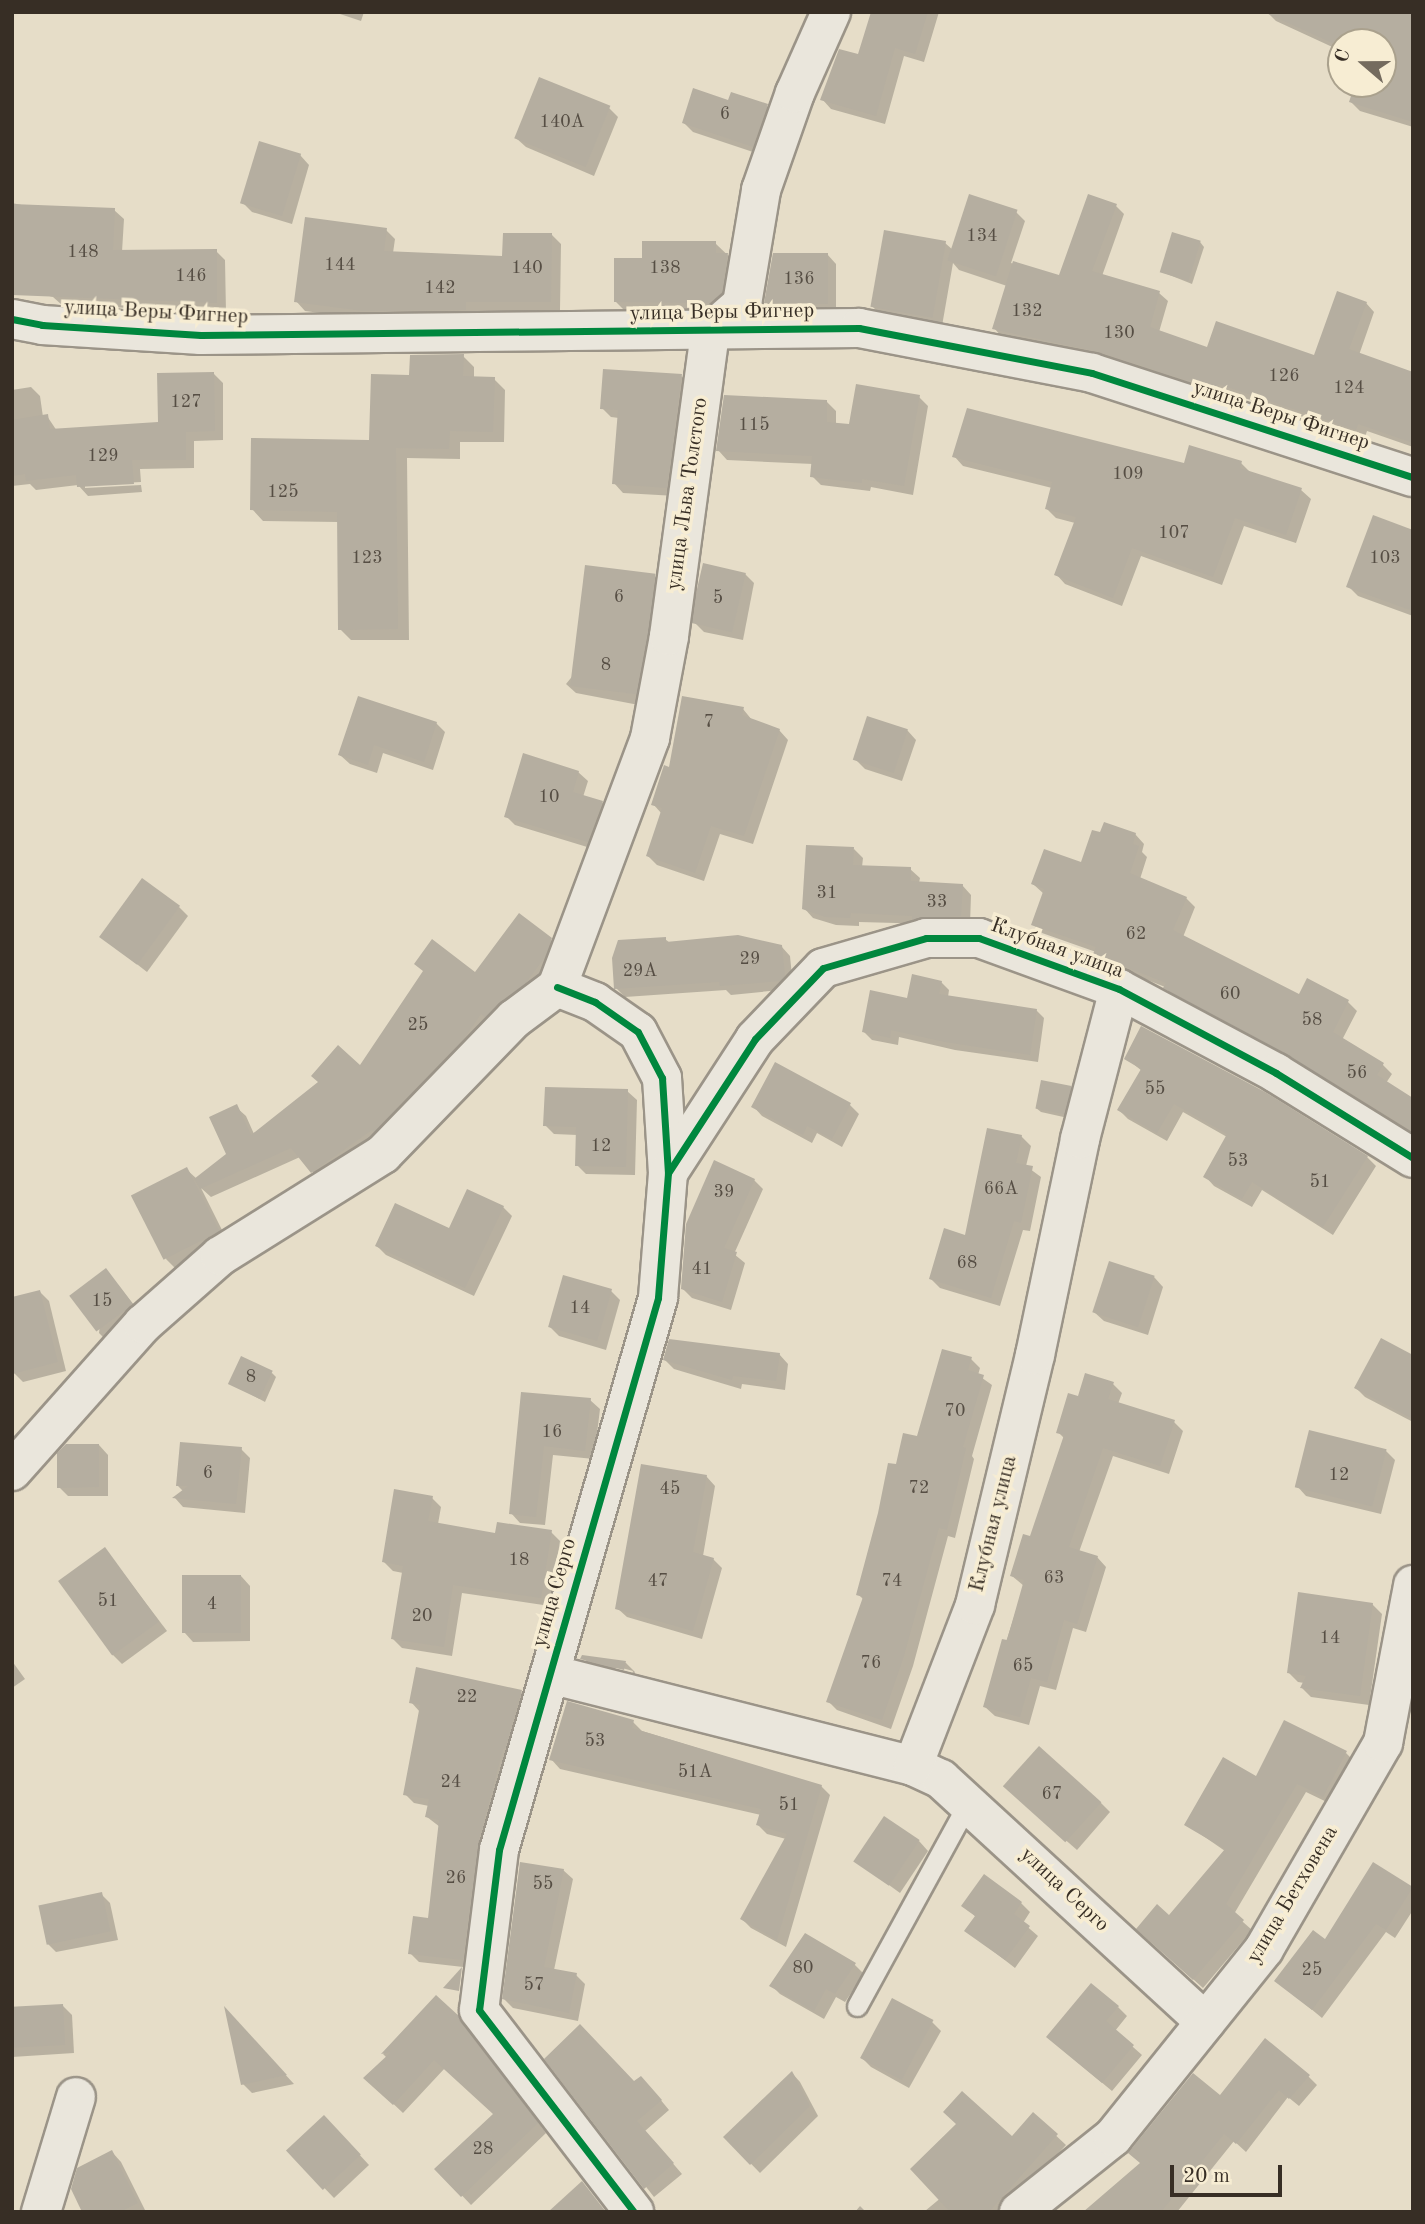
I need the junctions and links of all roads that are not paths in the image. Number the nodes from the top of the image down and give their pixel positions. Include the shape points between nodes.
1 (831, 12) edge
2 (12, 319) edge
3 (710, 332) junction
4 (1413, 477) edge
5 (557, 987) junction
6 (1119, 989) junction
7 (1413, 1158) edge
8 (668, 1173) junction
9 (12, 1471) edge
10 (1413, 1585) edge
11 (550, 1674) junction
12 (913, 1766) junction
13 (968, 1803) junction
14 (857, 2006) dead end
15 (1205, 2022) junction
16 (76, 2097) dead end
17 (41, 2212) edge
18 (634, 2212) edge
19 (1019, 2212) edge

1 - 3 street via 795,93 761,190 743,304
2 - 3 street, улица Веры Фигнер via 201,335
3 - 4 street, улица Веры Фигнер via 859,328 1093,373
3 - 5 street, улица Льва Толстого via 669,636 650,738
5 - 8 street, улица Серго via 595,1002 638,1032 662,1078
5 - 9 street via 514,1019 383,1154 220,1256 172,1298 143,1324
6 - 7 street, Клубная улица via 1276,1073
6 - 8 street, Клубная улица via 979,938 926,938 822,968 755,1039
6 - 12 street, Клубная улица via 1080,1139 1035,1355 975,1605
8 - 11 street, улица Серго via 657,1298
10 - 15 street, улица Бетховена via 1383,1743 1264,1949
11 - 12 street, улица Серго
11 - 18 street, улица Серго via 499,1850 479,2010
12 - 13 street, улица Серго via 941,1779
13 - 14 lane
13 - 15 street, улица Серго
15 - 19 street, улица Бетховена via 1113,2137
16 - 17 street

